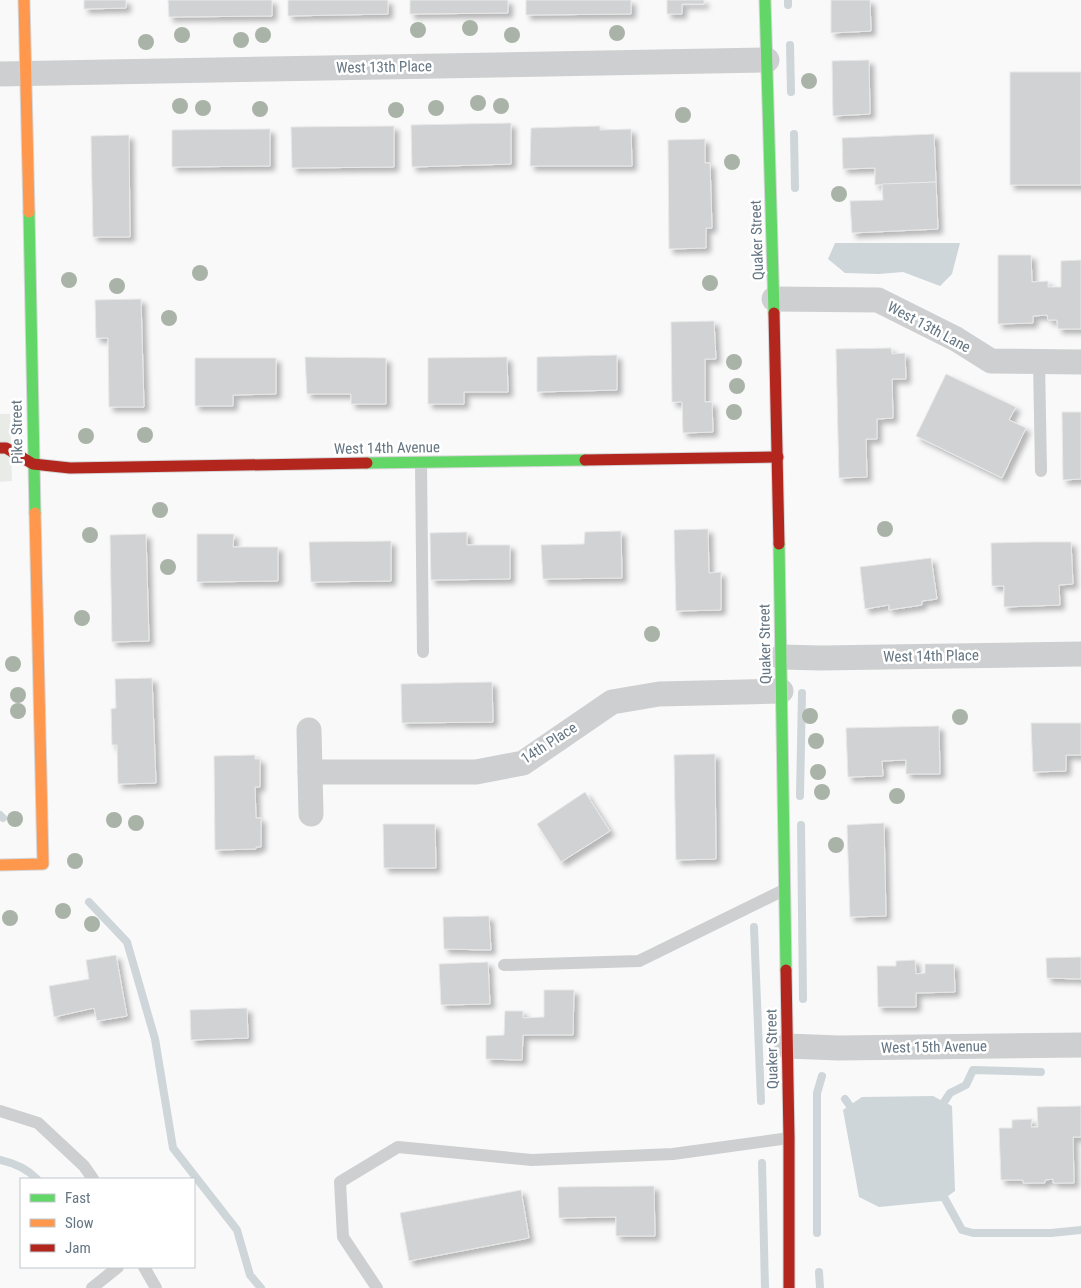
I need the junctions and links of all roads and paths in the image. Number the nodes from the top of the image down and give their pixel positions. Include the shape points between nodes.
1 (24, 0) edge
2 (765, 0) edge
3 (767, 60) junction
4 (26, 73) junction
5 (0, 74) edge
6 (774, 299) junction
7 (1039, 362) junction
8 (1081, 362) edge
9 (0, 448) edge
10 (778, 457) junction
11 (421, 463) junction
12 (33, 464) junction
13 (1041, 471) dead end
14 (423, 652) dead end
15 (1081, 654) edge
16 (780, 657) junction
17 (781, 691) junction
18 (309, 730) dead end
19 (310, 772) junction
20 (311, 814) dead end
21 (0, 865) edge
22 (784, 890) junction
23 (504, 965) dead end
24 (1081, 1045) edge
25 (787, 1046) junction
26 (0, 1111) edge
27 (789, 1138) junction
28 (91, 1178) edge
29 (117, 1268) edge
30 (145, 1268) edge
31 (92, 1288) edge
32 (156, 1288) edge
33 (377, 1288) edge
34 (789, 1288) edge

1 - 4 street, Pike Street
2 - 3 street, Quaker Street
3 - 4 street, West 13th Place
3 - 6 street, Quaker Street
4 - 5 street, West 13th Place
4 - 12 street, Pike Street
6 - 7 street, West 13th Lane via 878,300 956,339 991,361
6 - 10 street, Quaker Street
7 - 8 street, West 13th Lane
7 - 13 lane
9 - 12 street, West 14th Avenue via 6,448
10 - 11 street, West 14th Avenue
10 - 16 street, Quaker Street
11 - 12 street, West 14th Avenue via 70,468
11 - 14 lane
12 - 21 street, Pike Street via 43,864
15 - 16 street, West 14th Place
16 - 17 street, Quaker Street
17 - 19 street, 14th Place via 660,694 612,702 523,763 476,772
17 - 22 street, Quaker Street
18 - 19 street
19 - 20 street
22 - 23 lane via 639,961
22 - 25 street, Quaker Street
24 - 25 street, West 15th Avenue
25 - 27 street, Quaker Street
26 - 28 lane via 38,1123 84,1166
27 - 33 lane via 673,1154 532,1160 398,1147 340,1182 343,1237
27 - 34 street, Quaker Street
29 - 31 lane
30 - 32 lane

